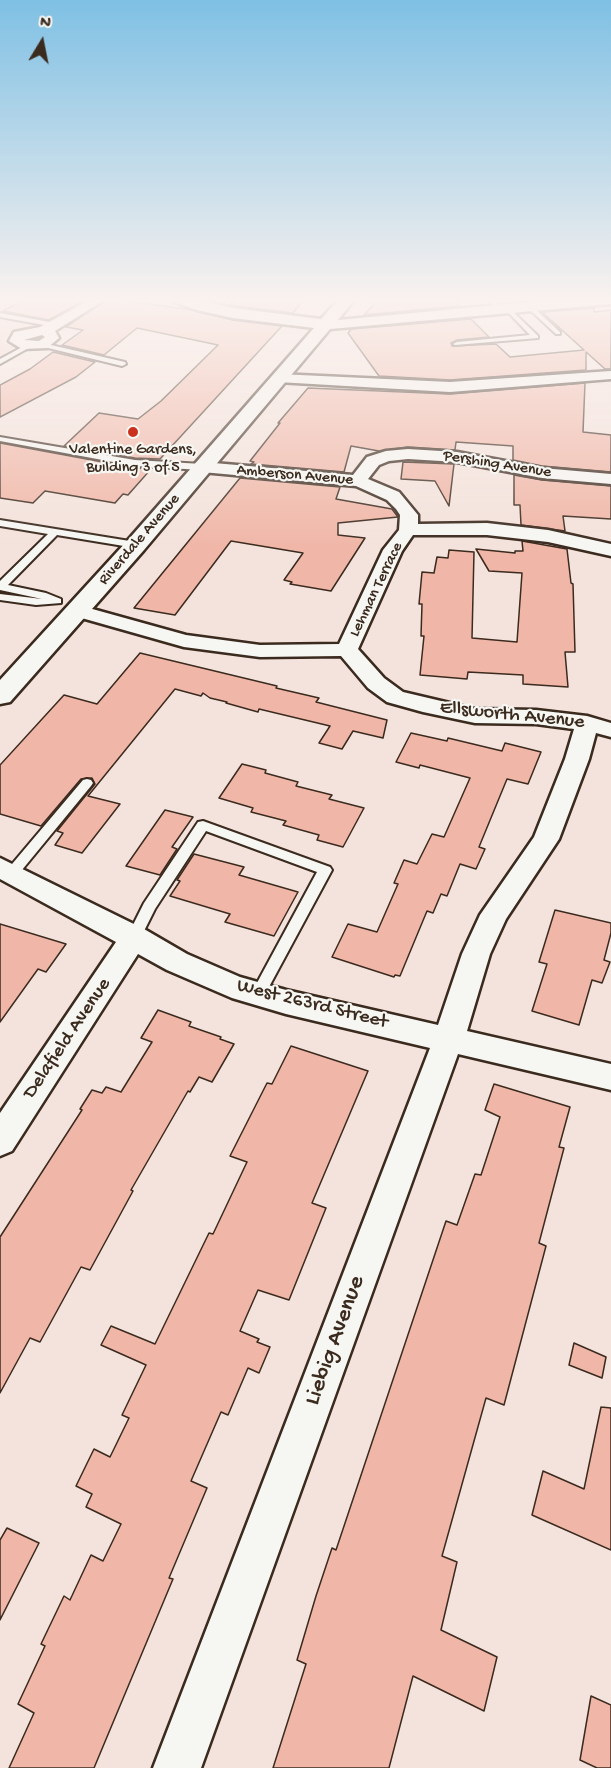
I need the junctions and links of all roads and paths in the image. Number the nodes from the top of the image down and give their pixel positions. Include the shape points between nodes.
1 (275, 382) edge
2 (331, 382) edge
3 (538, 382) edge
4 (0, 440) edge
5 (202, 467) junction
6 (611, 479) edge
7 (358, 482) junction
8 (0, 523) edge
9 (408, 530) junction
10 (54, 533) junction
11 (136, 545) junction
12 (611, 550) edge
13 (0, 589) edge
14 (73, 606) junction
15 (347, 650) junction
16 (0, 696) edge
17 (599, 726) edge
18 (87, 783) dead end
19 (6, 870) edge
20 (134, 938) junction
21 (258, 994) junction
22 (449, 1038) junction
23 (611, 1077) edge
24 (0, 1141) edge
25 (177, 1768) edge

1 - 5 main road, Riverdale Avenue
2 - 3 street via 450,387
4 - 5 lane via 135,463
5 - 7 street, Amberson Avenue
5 - 11 main road, Riverdale Avenue
6 - 7 street, Pershing Avenue via 542,473 457,457 408,454 373,461
7 - 9 street, Amberson Avenue via 378,488 403,506 409,515
8 - 10 lane
9 - 12 street via 487,530 548,536
9 - 15 street, Lehman Terrace via 393,550
10 - 11 lane
10 - 13 lane
11 - 14 main road, Riverdale Avenue
13 - 14 lane via 36,602
14 - 15 street via 184,641 260,651
14 - 16 main road, Riverdale Avenue
15 - 17 street, Ellsworth Avenue via 376,683 395,697 475,716 536,717
17 - 22 street, Liebig Avenue via 577,759 546,839 494,915 476,954
18 - 19 lane
19 - 20 street, West 263rd Street
20 - 21 street, West 263rd Street via 177,962
20 - 21 lane via 203,825 325,870
20 - 24 street, Delafield Avenue
21 - 22 street, West 263rd Street
22 - 23 street, West 263rd Street
22 - 25 street, Liebig Avenue

